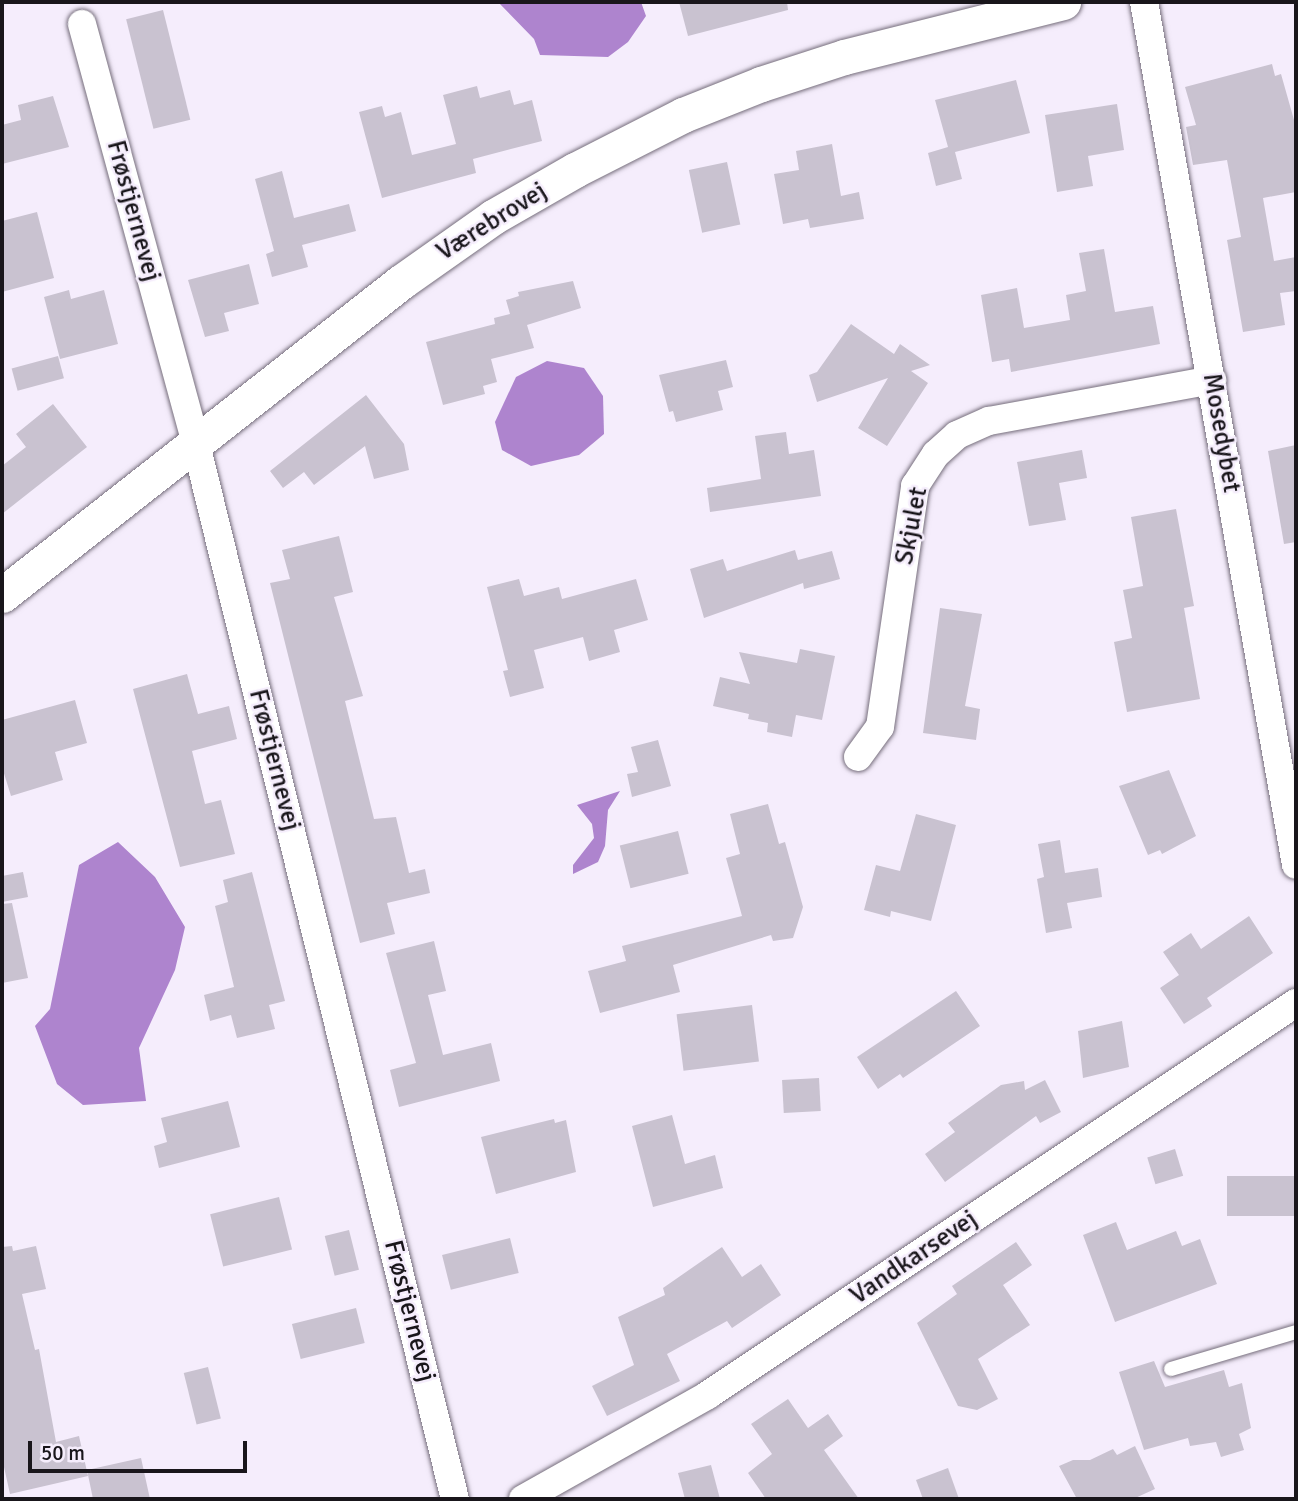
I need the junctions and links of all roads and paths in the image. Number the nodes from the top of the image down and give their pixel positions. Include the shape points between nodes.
1 (1063, 2) edge
2 (1144, 2) edge
3 (82, 24) dead end
4 (1212, 380) junction
5 (195, 440) junction
6 (2, 594) edge
7 (858, 757) dead end
8 (1296, 864) edge
9 (1296, 1003) edge
10 (1296, 1332) edge
11 (1171, 1369) dead end
12 (455, 1499) edge
13 (523, 1499) edge

1 - 5 street, Værebrovej via 844,57 761,84 659,127 575,170 454,243
2 - 4 street, Mosedybet
3 - 5 street, Frøstjernevej
4 - 7 street, Skjulet via 989,421 957,435 936,454 915,486 880,727
4 - 8 street, Mosedybet
5 - 6 street, Værebrovej
5 - 12 street, Frøstjernevej
9 - 13 street, Vandkarsevej via 708,1395
10 - 11 lane

